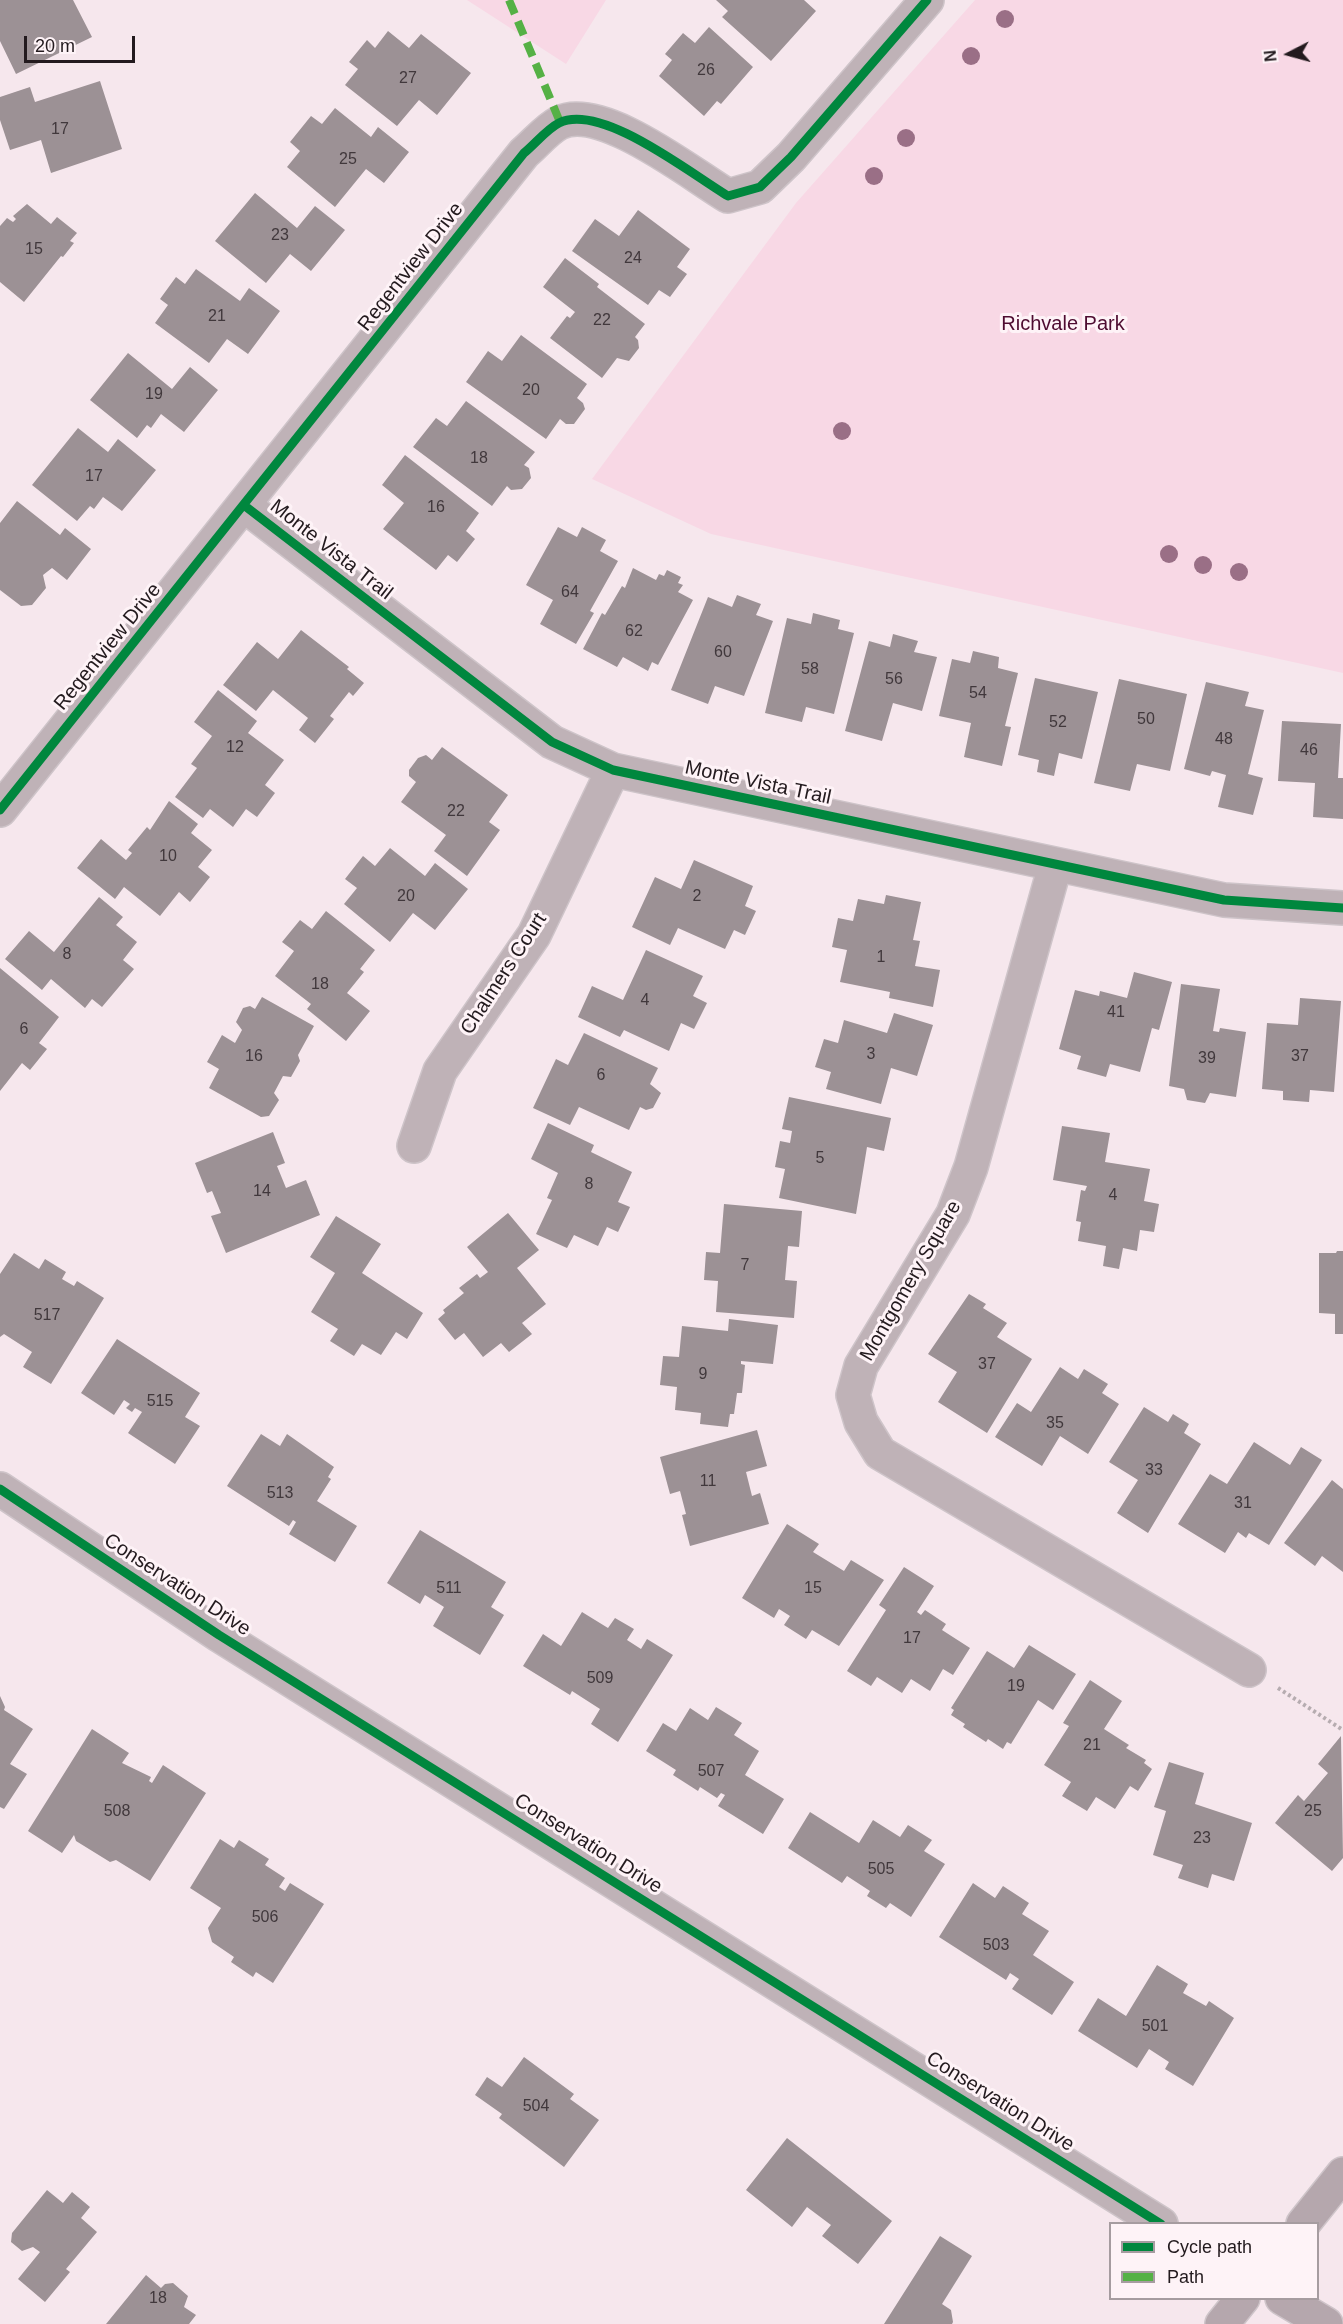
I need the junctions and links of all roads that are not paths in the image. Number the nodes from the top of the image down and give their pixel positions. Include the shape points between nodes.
1 (927, 0) edge
2 (245, 506) junction
3 (613, 770) junction
4 (0, 810) edge
5 (1055, 866) junction
6 (1343, 908) edge
7 (414, 1146) dead end
8 (0, 1490) edge
9 (1249, 1670) road end
10 (1343, 2174) edge
11 (1159, 2222) edge
12 (1304, 2222) edge
13 (1241, 2300) edge
14 (1285, 2300) edge
15 (1222, 2324) edge
16 (1326, 2324) edge

1 - 2 street, Regentview Drive via 791,157 760,187 728,196 628,133 593,119 560,122 524,153
2 - 3 street, Monte Vista Trail via 552,742
2 - 4 street, Regentview Drive
3 - 5 street, Monte Vista Trail
3 - 7 street, Chalmers Court via 534,935 440,1071
5 - 6 street, Monte Vista Trail via 1224,900
5 - 9 street, Montgomery Square via 971,1167 953,1214 861,1366 853,1395 861,1422 880,1453
8 - 11 street, Conservation Drive via 219,1635
10 - 12 main road
13 - 15 main road
14 - 16 main road

